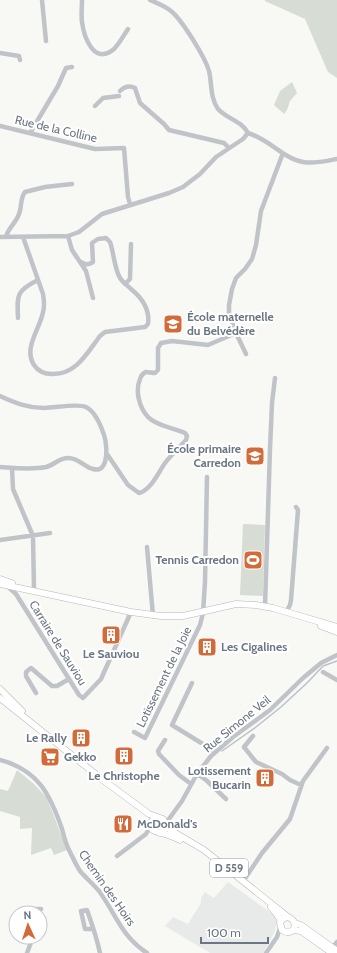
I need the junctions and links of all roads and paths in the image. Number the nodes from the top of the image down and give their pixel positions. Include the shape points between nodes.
1 (42, 0) edge
2 (82, 0) edge
3 (150, 0) edge
4 (128, 29) dead end
5 (46, 41) dead end
6 (0, 53) edge
7 (20, 60) dead end
8 (72, 67) dead end
9 (95, 106) dead end
10 (0, 126) edge
11 (30, 133) junction
12 (248, 133) junction
13 (229, 148) junction
14 (283, 153) junction
15 (337, 159) edge
16 (72, 184) dead end
17 (130, 204) junction
18 (68, 236) junction
19 (0, 237) edge
20 (6, 237) junction
21 (23, 237) junction
22 (131, 244) dead end
23 (81, 262) junction
24 (38, 280) junction
25 (125, 284) junction
26 (93, 298) dead end
27 (18, 318) dead end
28 (236, 333) junction
29 (246, 354) dead end
30 (275, 378) dead end
31 (0, 396) edge
32 (107, 454) junction
33 (0, 467) edge
34 (12, 468) junction
35 (207, 477) dead end
36 (296, 507) dead end
37 (50, 532) dead end
38 (32, 536) junction
39 (0, 540) edge
40 (147, 547) dead end
41 (0, 579) edge
42 (2, 585) edge
43 (21, 588) junction
44 (34, 590) junction
45 (43, 593) junction
46 (16, 594) junction
47 (265, 606) junction
48 (131, 612) junction
49 (203, 613) junction
50 (288, 613) junction
51 (153, 616) junction
52 (336, 631) edge
53 (337, 655) edge
54 (323, 672) dead end
55 (69, 680) junction
56 (337, 680) edge
57 (192, 683) dead end
58 (0, 689) edge
59 (36, 693) dead end
60 (0, 698) edge
61 (134, 732) dead end
62 (44, 734) junction
63 (253, 736) dead end
64 (165, 740) dead end
65 (327, 748) dead end
66 (215, 752) junction
67 (0, 760) edge
68 (197, 774) junction
69 (103, 780) junction
70 (191, 784) junction
71 (301, 785) junction
72 (226, 799) dead end
73 (156, 818) junction
74 (166, 824) junction
75 (151, 825) junction
76 (158, 832) junction
77 (146, 834) junction
78 (117, 856) dead end
79 (244, 880) junction
80 (288, 917) junction
81 (281, 921) junction
82 (295, 923) junction
83 (280, 928) junction
84 (93, 929) dead end
85 (293, 930) junction
86 (286, 932) junction
87 (277, 937) junction
88 (337, 942) edge
89 (334, 950) edge
90 (100, 953) edge
91 (147, 953) edge
92 (266, 953) edge

1 - 5 street
2 - 4 street via 82,22 90,47 98,54 106,54 114,49
3 - 12 street via 171,11 180,22 206,63 211,91 218,109 244,126
6 - 7 street via 19,56
8 - 11 street via 66,68
9 - 13 street via 103,98 119,93 122,88 135,88 140,103 168,130 224,143
10 - 11 street, Rue de la Colline
11 - 17 street, Rue de la Colline via 95,149 124,148
12 - 13 street
12 - 14 street via 263,138
13 - 17 street via 183,187
14 - 15 street via 294,160 310,163
14 - 28 street via 262,211 252,259 236,278 232,289 229,313
16 - 20 street via 25,192 20,212
17 - 18 street via 102,214 79,232
18 - 21 street
18 - 23 street via 77,260
19 - 20 street
20 - 21 street
21 - 24 street
22 - 25 street via 130,279
23 - 25 street via 89,265 93,262 92,243 106,238 112,248 118,274
23 - 26 street
24 - 25 street via 44,304 31,344 32,361 37,369 52,374 70,371 105,332 145,327 148,324 145,304
24 - 27 street via 23,288 18,299
28 - 29 street
28 - 32 street via 208,345 172,341 160,343 158,370 155,373 146,372 141,375 137,390 139,400 148,416 153,421 187,436 144,492 139,493 128,485
30 - 47 street
31 - 32 street via 28,407 82,406 89,409 102,428
32 - 34 street via 106,462 97,470 69,458 60,459 48,466
33 - 34 street
34 - 38 street via 13,489
35 - 49 street
36 - 50 street via 298,510 290,605 292,608
37 - 38 street
38 - 39 street
38 - 44 street
40 - 51 street
41 - 44 main road
42 - 43 main road
42 - 46 street, Carraire de Sauviou
43 - 45 main road
43 - 46 street, Carraire de Sauviou
44 - 45 main road
45 - 48 main road
46 - 55 street, Carraire de Sauviou
47 - 49 main road via 236,604
47 - 50 main road
48 - 51 main road
48 - 55 street, Carraire de Sauviou via 101,679 83,698
49 - 51 main road
49 - 61 street, Lotissement de la Joie via 200,625 145,738
50 - 52 main road
53 - 66 street, Rue Simone Veil via 321,663 280,702
54 - 56 street
55 - 59 street via 52,686 31,668 26,672 26,676
57 - 66 street via 172,725
58 - 62 main road
60 - 62 main road
62 - 69 main road
63 - 71 street via 244,747 256,762
64 - 70 street via 158,751 159,754
65 - 71 street
66 - 68 street, Rue Simone Veil
67 - 91 street, Chemin des Hoirs via 14,764 31,775 44,788 51,799 70,852 79,869 100,893 130,939
68 - 70 street, Rue Simone Veil
68 - 72 street
69 - 73 main road
69 - 75 main road via 146,817
70 - 74 street, Rue Simone Veil
71 - 79 street via 290,819
73 - 74 main road via 161,818
73 - 75 main road
74 - 76 main road via 163,831
74 - 79 main road, D 559 via 172,831 204,850
75 - 76 main road
75 - 77 street
76 - 77 street
76 - 81 main road, D 559 via 190,844 209,856 262,898
77 - 78 street
79 - 80 main road, D 559
80 - 81 main road
80 - 82 main road
81 - 83 main road
82 - 85 main road
82 - 89 main road
83 - 86 main road
83 - 87 street
84 - 90 street
85 - 86 main road
85 - 89 main road via 301,931
86 - 87 street
87 - 92 street
88 - 89 street

